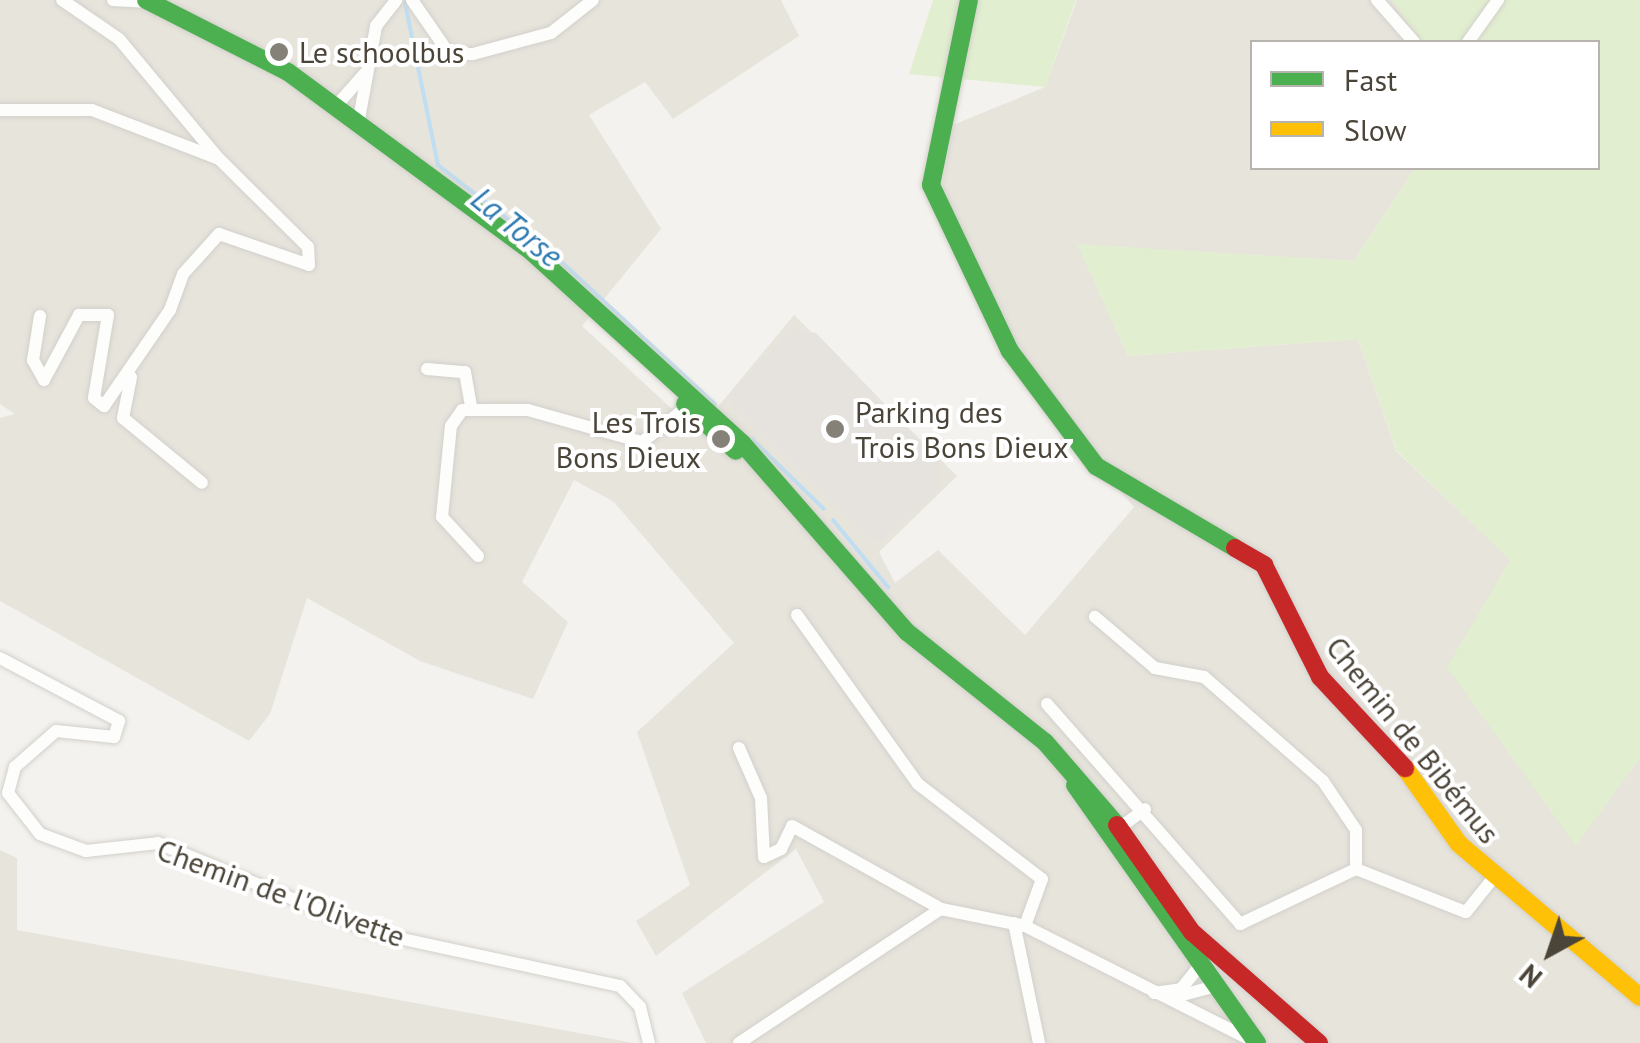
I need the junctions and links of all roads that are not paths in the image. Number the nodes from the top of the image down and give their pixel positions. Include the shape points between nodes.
1 (62, 0) edge
2 (112, 0) edge
3 (396, 0) edge
4 (412, 0) edge
5 (593, 0) edge
6 (969, 0) edge
7 (1377, 0) edge
8 (1498, 0) edge
9 (148, 1) edge
10 (1412, 40) edge
11 (1469, 40) edge
12 (369, 69) junction
13 (338, 105) junction
14 (0, 110) edge
15 (357, 118) junction
16 (219, 160) junction
17 (40, 316) dead end
18 (641, 354) junction
19 (427, 369) dead end
20 (130, 370) junction
21 (471, 405) junction
22 (687, 407) junction
23 (202, 482) dead end
24 (796, 497) junction
25 (478, 556) dead end
26 (797, 615) dead end
27 (1095, 617) dead end
28 (0, 658) edge
29 (1047, 704) dead end
30 (739, 748) dead end
31 (4, 792) edge
32 (1145, 810) junction
33 (1114, 832) junction
34 (1356, 869) junction
35 (1494, 877) junction
36 (941, 909) junction
37 (1019, 925) junction
38 (1198, 968) junction
39 (1249, 981) junction
40 (1212, 988) junction
41 (1151, 993) junction
42 (1640, 997) edge
43 (1165, 1000) junction
44 (1224, 1005) junction
45 (1256, 1042) edge
46 (649, 1043) edge
47 (739, 1043) edge
48 (1039, 1043) edge
49 (1318, 1043) edge

1 - 16 street via 119,39
2 - 9 street
3 - 12 street via 376,26
4 - 5 street via 448,52 473,54 550,33
6 - 35 main road, Chemin de Bibémus via 931,185 1010,351 1096,466 1264,565 1320,678
7 - 10 street
8 - 11 street
9 - 13 main road
12 - 13 street
12 - 15 street
13 - 15 main road
14 - 16 street via 92,110
15 - 18 main road via 469,200
16 - 20 street via 314,258 297,263 220,234 183,274
17 - 20 street via 38,378 52,378 74,320 92,309 108,315 112,330 96,402 111,402
18 - 22 main road
18 - 24 main road
19 - 21 street via 465,372
20 - 23 street via 124,418
21 - 22 street via 572,419 642,442
21 - 25 street via 451,426 442,517
22 - 24 main road
24 - 33 main road via 907,632 1065,762
26 - 37 street via 918,784 1042,880
27 - 34 street via 1156,668 1204,677 1322,781 1356,830
28 - 31 street, Chemin de l'Olivette via 102,708 119,730 56,730 35,742
29 - 32 street
30 - 36 street via 761,798 764,857 781,850 792,826
31 - 46 street, Chemin de l'Olivette via 40,834 86,851 158,843 375,933 620,986 640,1007
32 - 33 street
32 - 34 street via 1240,924
33 - 38 main road
33 - 39 main road via 1192,932
34 - 35 street via 1466,912
35 - 42 main road, Chemin de Bibémus
36 - 37 street
36 - 47 street
37 - 41 street
37 - 48 street
38 - 40 main road
38 - 41 street via 1180,990
39 - 40 main road
39 - 44 main road
39 - 49 main road
40 - 43 street
40 - 44 main road
41 - 43 street
43 - 45 street
44 - 45 main road

